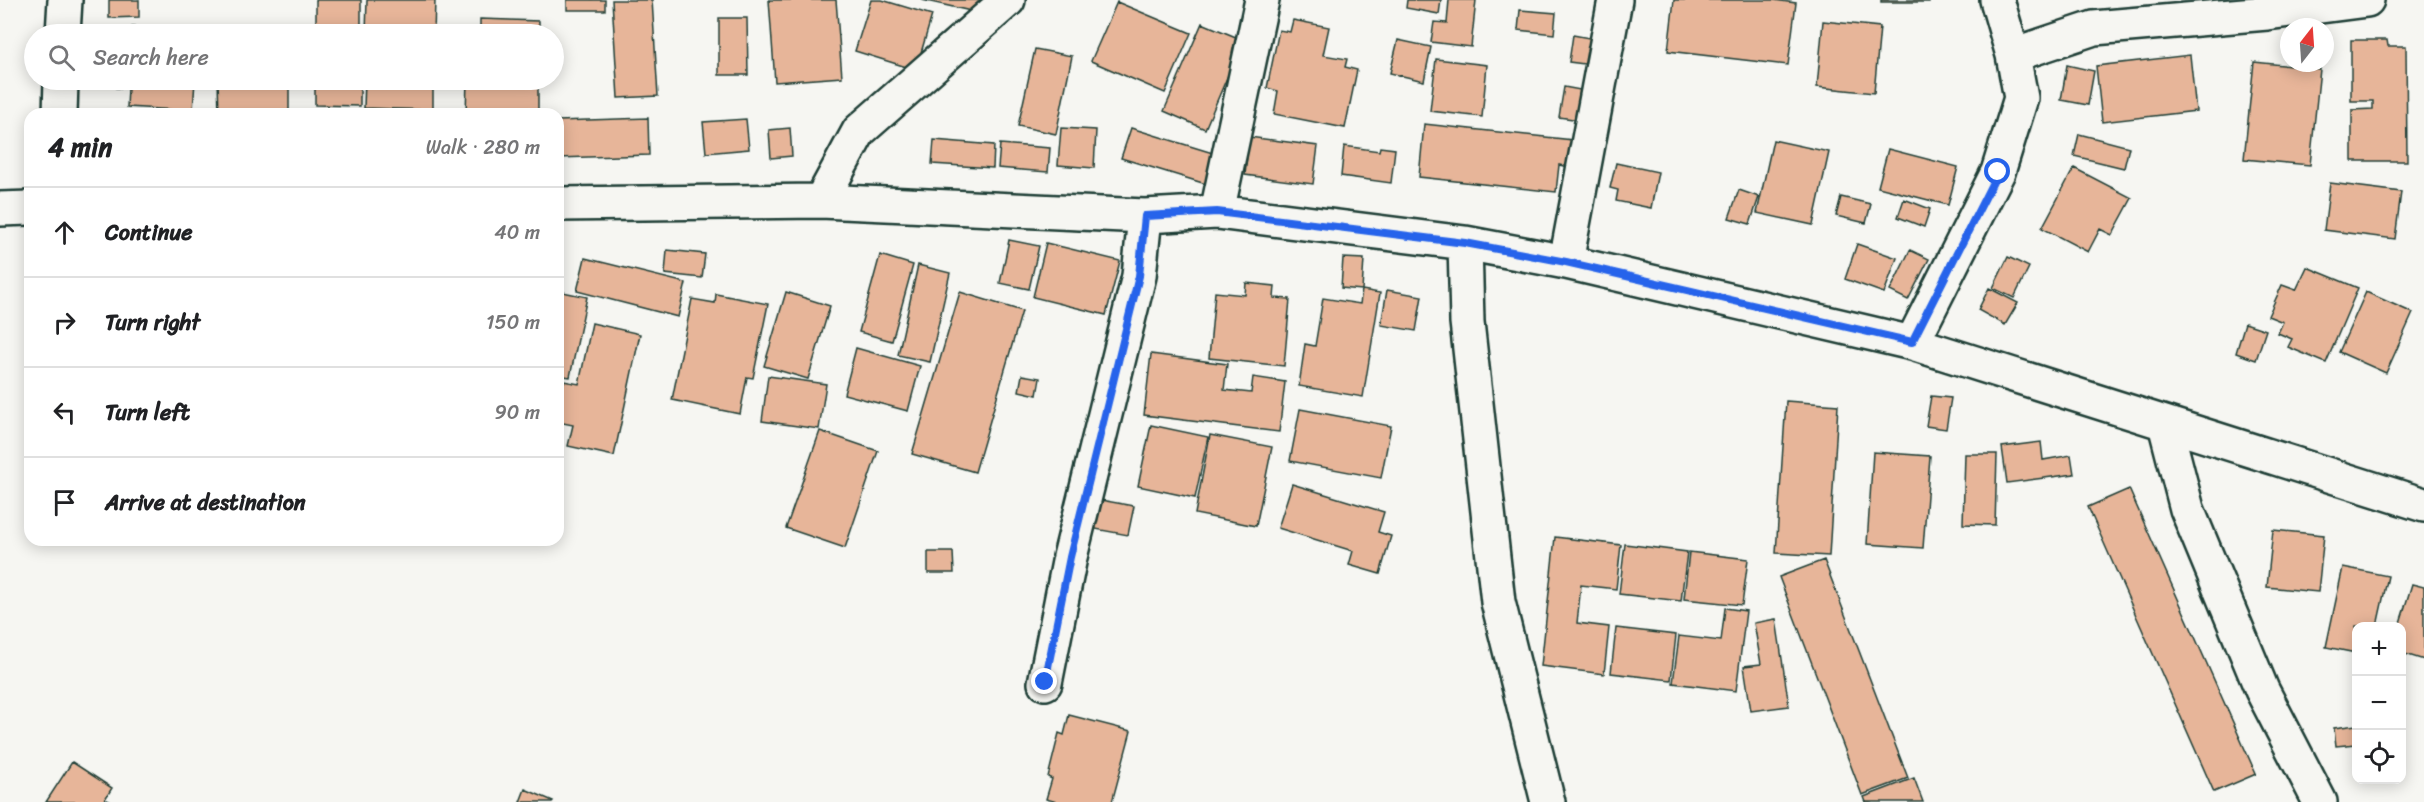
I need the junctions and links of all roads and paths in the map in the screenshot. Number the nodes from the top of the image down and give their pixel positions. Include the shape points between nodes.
1 (65, 0) edge
2 (1008, 0) edge
3 (1262, 0) edge
4 (1615, 0) edge
5 (1997, 0) edge
6 (2367, 0) edge
7 (2202, 9) edge
8 (64, 24) edge
9 (2013, 56) junction
10 (61, 90) edge
11 (60, 108) edge
12 (821, 201) junction
13 (564, 204) edge
14 (24, 208) edge
15 (0, 209) edge
16 (1217, 212) junction
17 (1145, 216) junction
18 (1465, 243) junction
19 (1566, 262) junction
20 (1912, 342) junction
21 (2165, 424) junction
22 (2424, 506) edge
23 (1045, 682) dead end
24 (1548, 802) edge
25 (2320, 802) edge

1 - 8 street
2 - 12 street via 859,131
3 - 16 street
4 - 19 street
5 - 9 street
6 - 7 street
7 - 9 street via 2094,28
9 - 20 street via 2021,98 1998,172
10 - 11 street
12 - 13 street
12 - 17 street
14 - 15 street
16 - 17 street
16 - 18 street
17 - 23 street via 1139,276 1070,557
18 - 19 street
18 - 24 street via 1467,322 1498,602
19 - 20 street
20 - 21 street
21 - 22 street
21 - 25 street via 2187,509 2262,690

